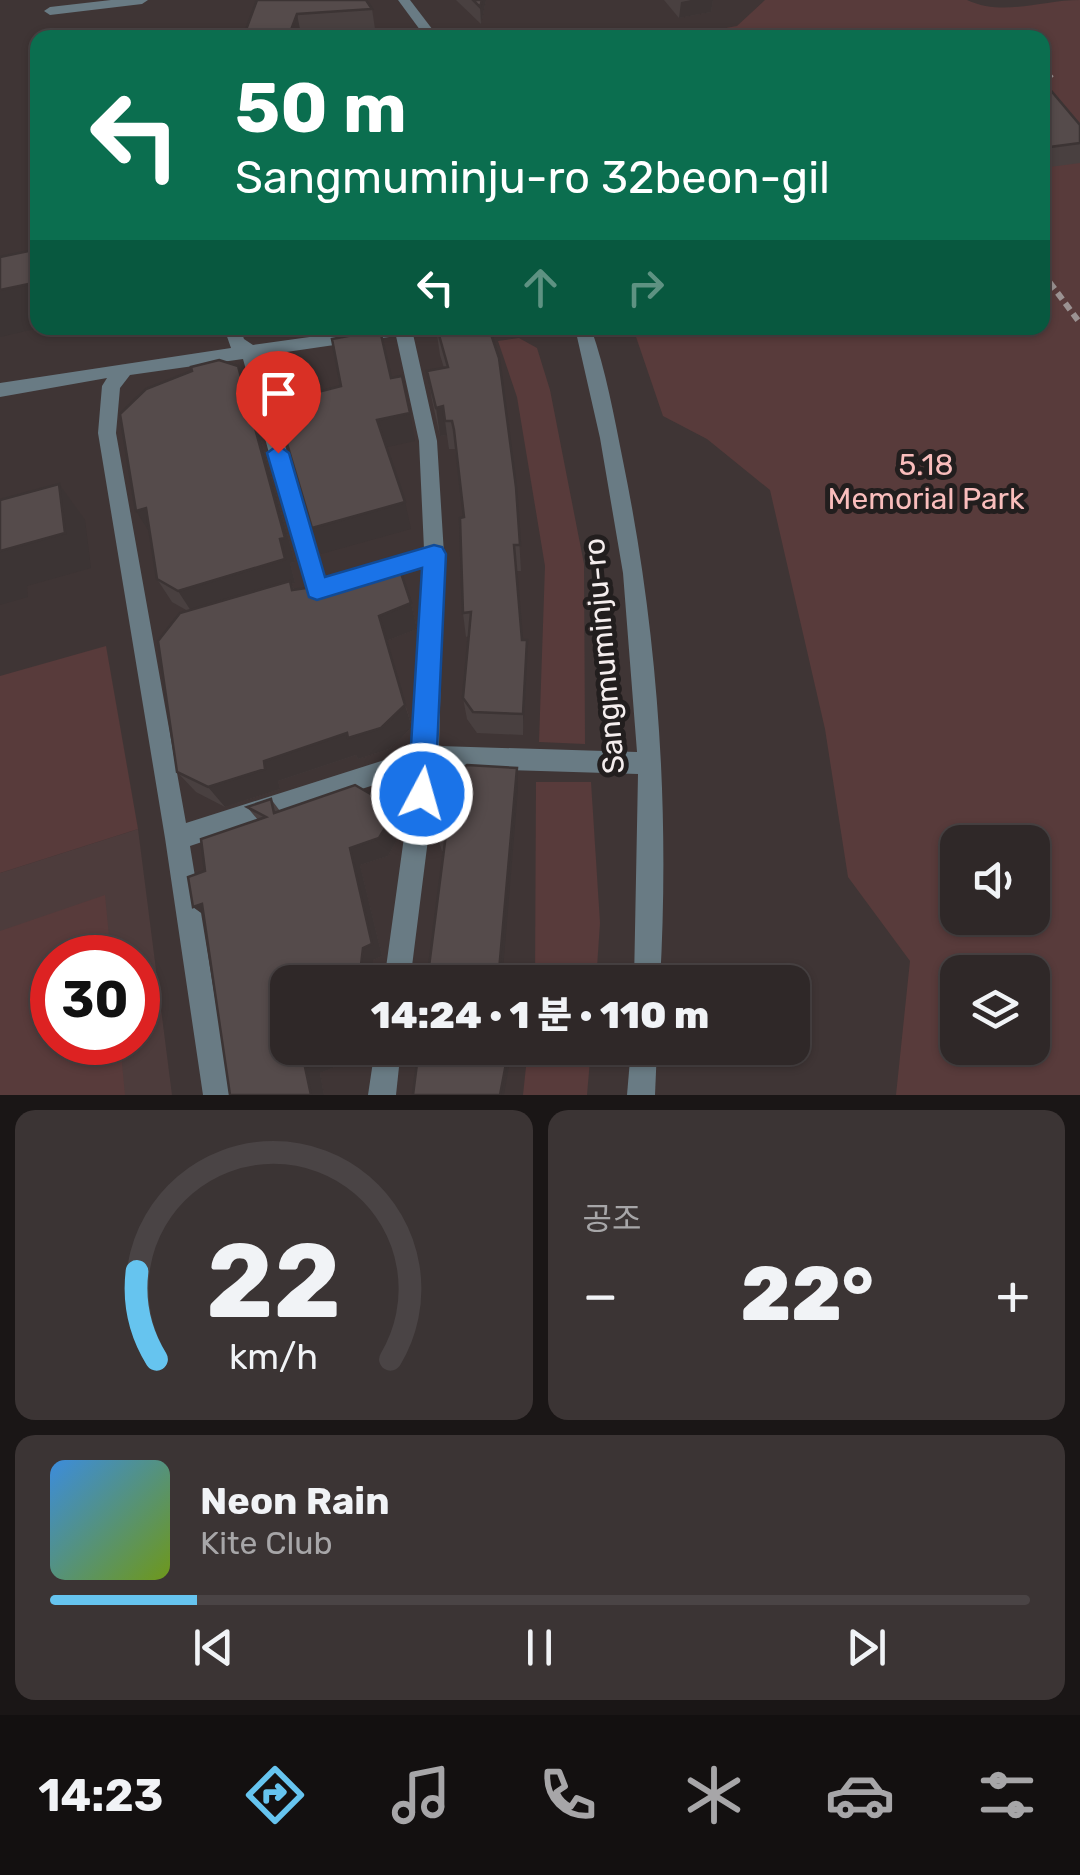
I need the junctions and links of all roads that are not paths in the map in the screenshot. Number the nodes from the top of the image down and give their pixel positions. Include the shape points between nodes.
1 (142, 0) edge
2 (404, 0) edge
3 (50, 11) dead end
4 (427, 30) edge
5 (234, 335) edge
6 (356, 335) edge
7 (407, 335) edge
8 (584, 335) edge
9 (249, 350) junction
10 (126, 369) junction
11 (0, 390) edge
12 (434, 554) junction
13 (426, 756) junction
14 (649, 763) junction
15 (178, 838) junction
16 (399, 965) edge
17 (647, 965) edge
18 (386, 1065) edge
19 (643, 1065) edge
20 (217, 1095) edge
21 (382, 1095) edge
22 (641, 1095) edge

1 - 3 street
2 - 4 street
5 - 9 street
6 - 9 street
7 - 12 street via 428,441
8 - 14 street, Sangmuminju-ro via 636,586
9 - 10 street
9 - 12 street via 325,587
10 - 11 street
10 - 15 street via 111,386 107,433 154,638
12 - 13 street
13 - 14 street
13 - 15 street
13 - 16 street
14 - 17 street, Sangmuminju-ro
15 - 20 street
18 - 21 street
19 - 22 street

